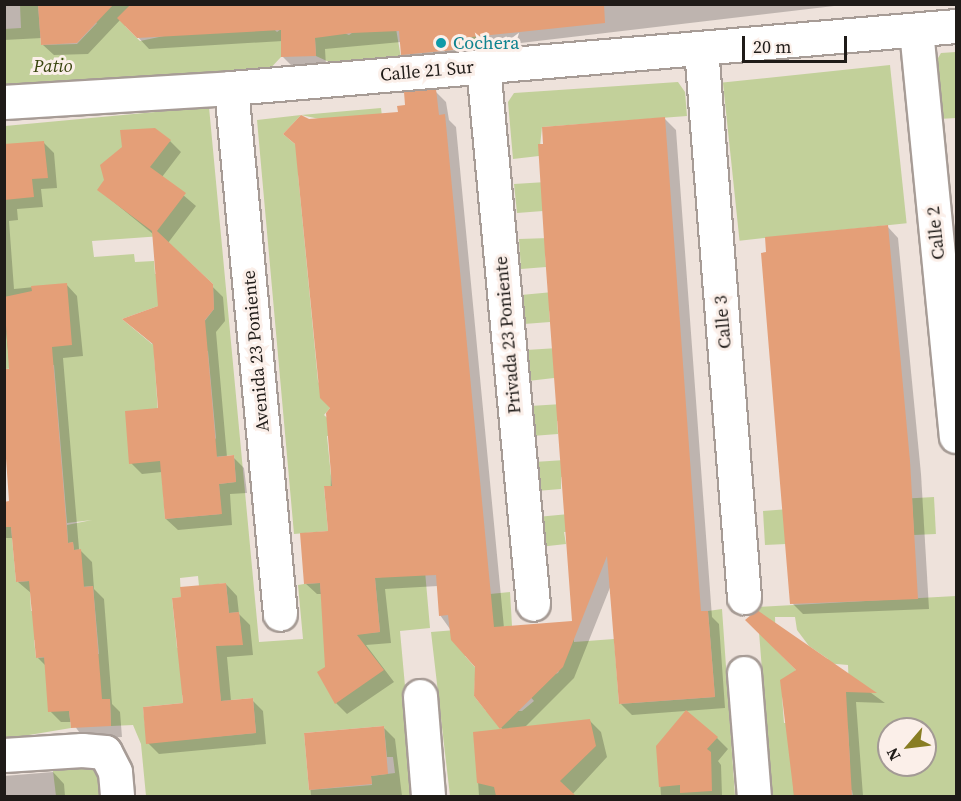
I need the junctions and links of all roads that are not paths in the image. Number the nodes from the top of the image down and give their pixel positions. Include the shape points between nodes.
1 (938, 22) edge
2 (701, 48) junction
3 (483, 66) junction
4 (231, 88) junction
5 (4, 102) edge
6 (957, 436) edge
7 (744, 597) dead end
8 (533, 604) dead end
9 (280, 614) dead end
10 (744, 673) dead end
11 (420, 696) dead end
12 (4, 755) edge
13 (117, 796) edge
14 (428, 796) edge
15 (754, 796) edge

1 - 2 street, Calle 21 Sur
1 - 6 street, Calle 2
2 - 3 street, Calle 21 Sur
2 - 7 street, Calle 3
3 - 4 street, Calle 21 Sur
3 - 8 street, Privada 23 Poniente
4 - 5 street, Calle 21 Sur
4 - 9 street, Avenida 23 Poniente
10 - 15 street
11 - 14 street
12 - 13 street via 105,752 115,772

